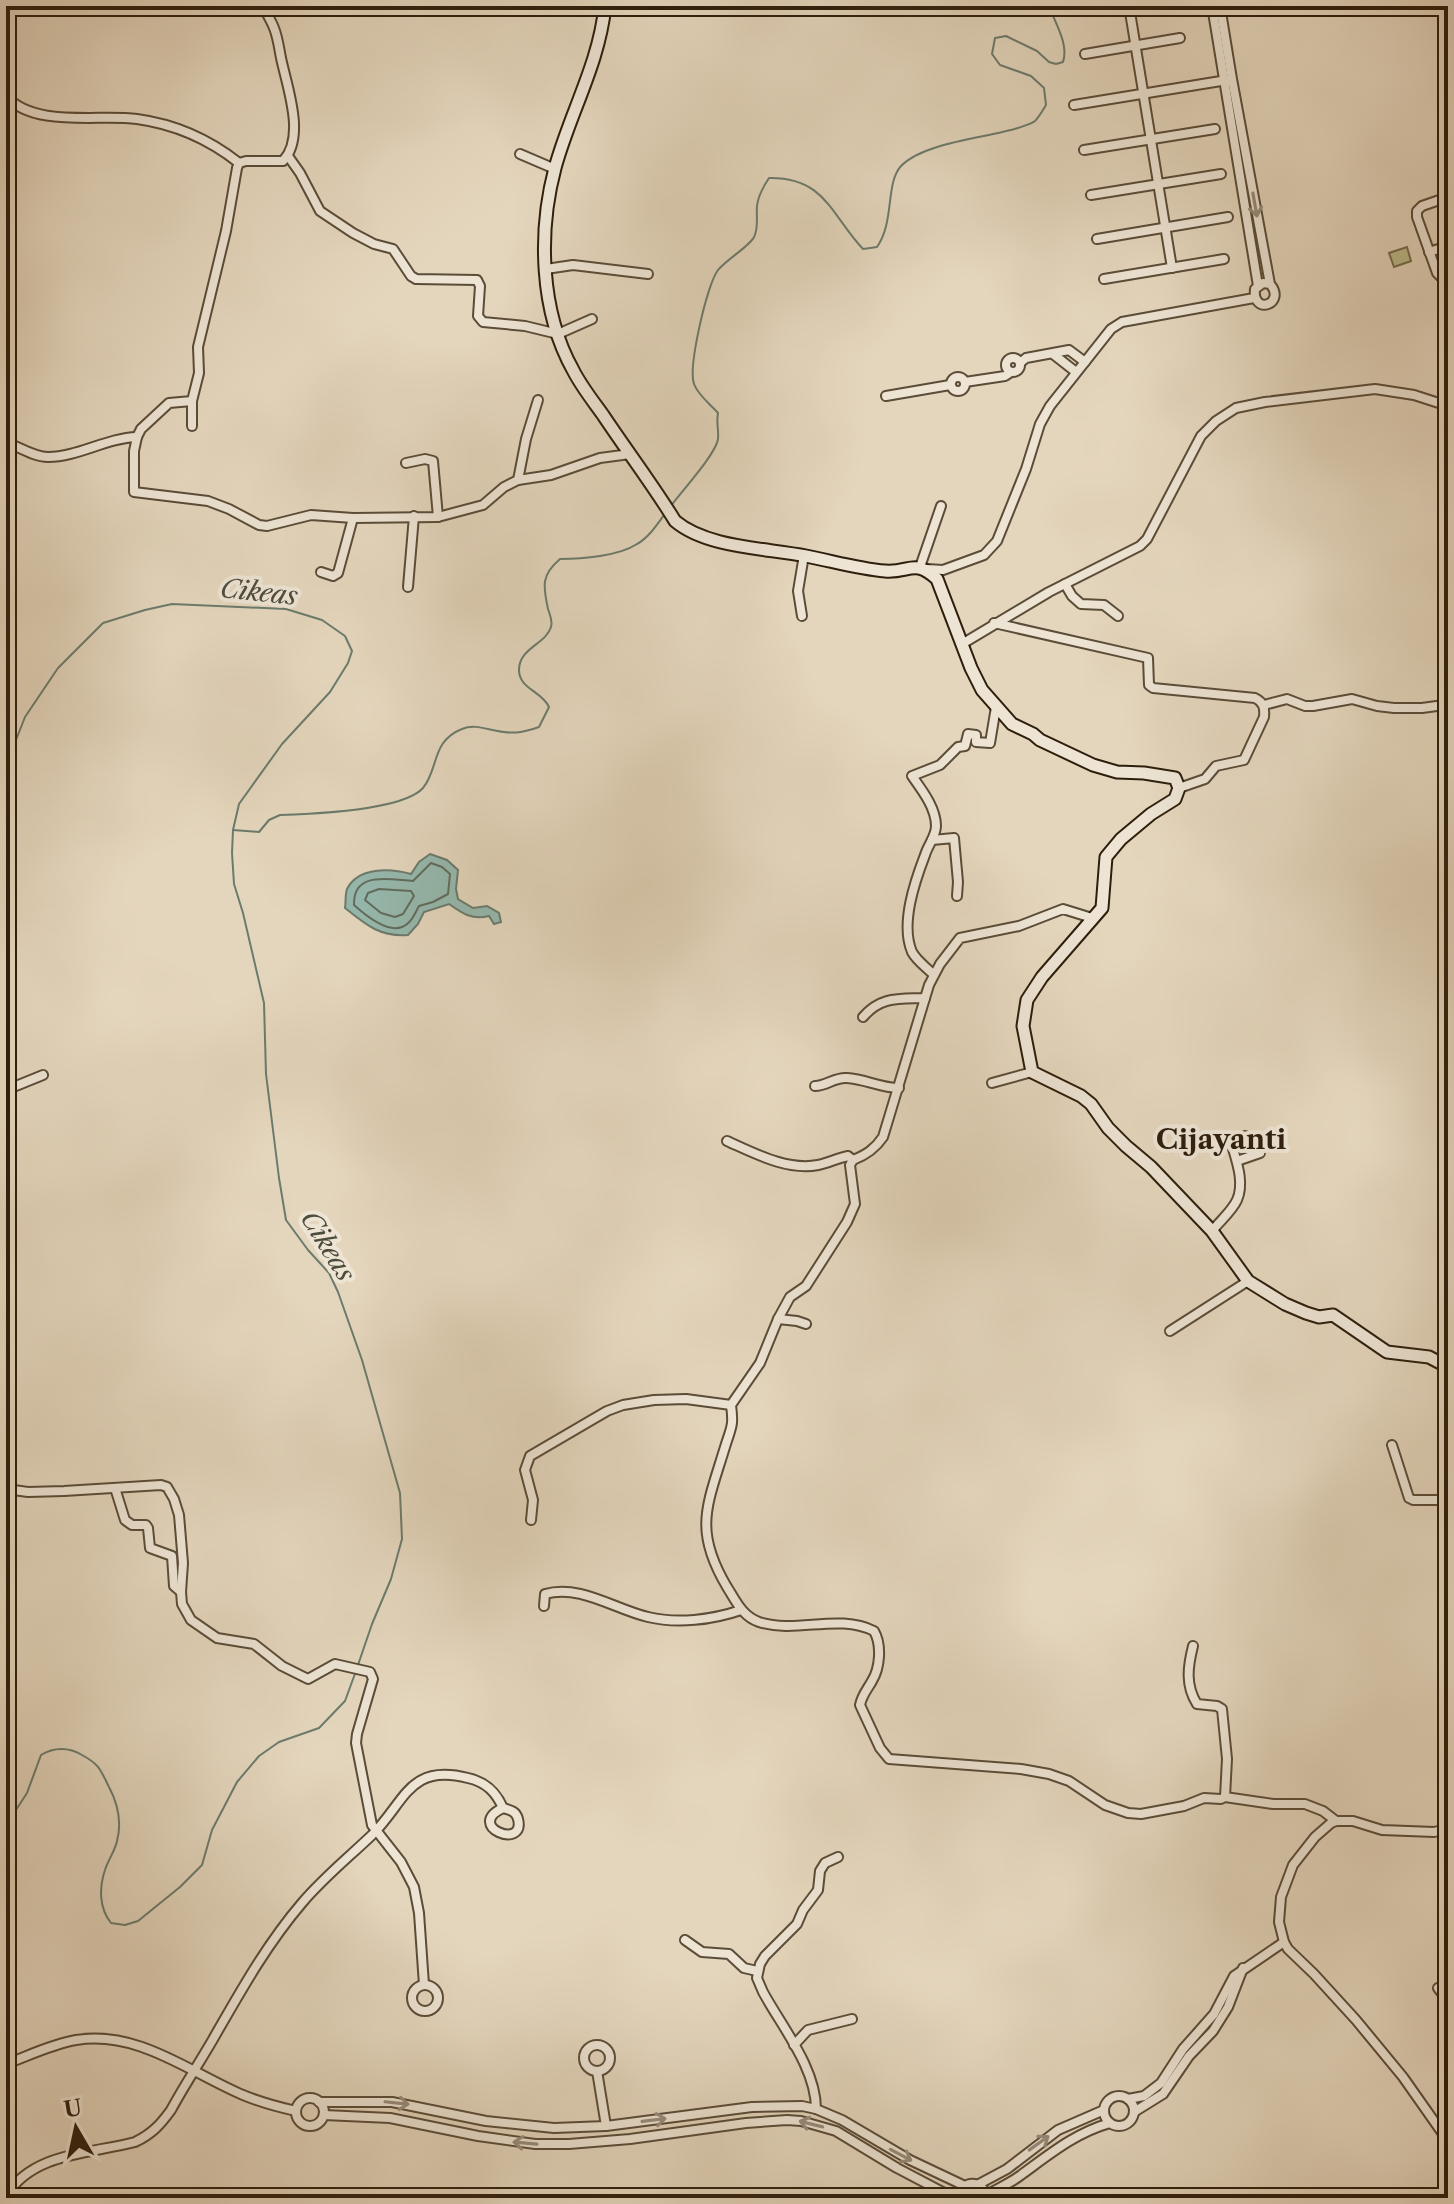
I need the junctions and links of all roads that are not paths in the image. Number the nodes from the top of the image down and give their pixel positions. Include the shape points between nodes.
1 (263, 6) edge
2 (605, 6) edge
3 (1092, 6) edge
4 (1129, 6) edge
5 (1212, 6) edge
6 (1220, 6) edge
7 (1077, 8) dead end
8 (1219, 18) junction
9 (1180, 38) dead end
10 (1135, 45) junction
11 (1085, 54) dead end
12 (1228, 79) junction
13 (1143, 93) junction
14 (6, 96) edge
15 (1074, 105) dead end
16 (1215, 129) dead end
17 (1151, 139) junction
18 (1084, 150) dead end
19 (520, 154) dead end
20 (288, 156) junction
21 (239, 163) junction
22 (555, 169) junction
23 (1221, 174) dead end
24 (1158, 184) junction
25 (1091, 195) dead end
26 (1448, 197) edge
27 (1228, 217) dead end
28 (1165, 228) junction
29 (1097, 239) dead end
30 (1448, 246) edge
31 (1429, 252) junction
32 (1224, 259) dead end
33 (1172, 268) junction
34 (546, 269) junction
35 (648, 274) dead end
36 (1104, 279) dead end
37 (1270, 284) junction
38 (1448, 284) edge
39 (1258, 286) junction
40 (1254, 298) junction
41 (592, 319) dead end
42 (558, 334) junction
43 (1053, 354) junction
44 (1085, 362) junction
45 (1076, 372) junction
46 (886, 396) dead end
47 (538, 400) dead end
48 (192, 401) junction
49 (1448, 406) edge
50 (192, 426) dead end
51 (137, 437) junction
52 (6, 442) edge
53 (630, 454) junction
54 (406, 463) dead end
55 (518, 480) junction
56 (941, 506) dead end
57 (414, 516) junction
58 (438, 517) junction
59 (353, 518) junction
60 (804, 555) junction
61 (924, 568) junction
62 (321, 572) dead end
63 (1065, 584) junction
64 (408, 587) dead end
65 (802, 616) dead end
66 (1118, 616) dead end
67 (994, 623) junction
68 (962, 644) junction
69 (1447, 702) edge
70 (1264, 705) junction
71 (996, 707) junction
72 (1179, 788) junction
73 (932, 840) junction
74 (957, 896) dead end
75 (1092, 918) junction
76 (933, 974) junction
77 (925, 998) junction
78 (863, 1017) dead end
79 (1032, 1072) junction
80 (43, 1075) dead end
81 (992, 1083) dead end
82 (815, 1086) dead end
83 (899, 1088) junction
84 (6, 1090) edge
85 (1245, 1136) dead end
86 (727, 1141) dead end
87 (1260, 1153) dead end
88 (853, 1160) junction
89 (1237, 1161) junction
90 (1212, 1231) junction
91 (1248, 1281) junction
92 (778, 1319) junction
93 (806, 1324) dead end
94 (1170, 1331) dead end
95 (1448, 1367) edge
96 (731, 1405) junction
97 (1392, 1445) dead end
98 (115, 1488) junction
99 (6, 1489) edge
100 (1448, 1500) edge
101 (531, 1520) dead end
102 (181, 1592) junction
103 (544, 1606) dead end
104 (741, 1610) junction
105 (1193, 1646) dead end
106 (1448, 1697) edge
107 (1448, 1749) edge
108 (1225, 1797) junction
109 (503, 1808) dead end
110 (1336, 1821) junction
111 (1448, 1826) edge
112 (375, 1832) junction
113 (838, 1857) dead end
114 (685, 1940) dead end
115 (1284, 1942) junction
116 (1243, 1968) junction
117 (757, 1971) junction
118 (424, 1985) dead end
119 (1438, 1988) dead end
120 (1448, 2001) edge
121 (852, 2019) dead end
122 (794, 2045) junction
123 (6, 2064) edge
124 (194, 2070) junction
125 (597, 2071) dead end
126 (1128, 2099) junction
127 (319, 2102) junction
128 (816, 2109) junction
129 (1104, 2110) junction
130 (296, 2111) junction
131 (1134, 2112) junction
132 (324, 2115) junction
133 (842, 2120) junction
134 (1110, 2123) junction
135 (606, 2126) junction
136 (568, 2128) junction
137 (836, 2131) junction
138 (1448, 2141) edge
139 (569, 2144) junction
140 (979, 2184) junction
141 (965, 2186) junction
142 (6, 2196) edge
143 (987, 2196) edge
144 (957, 2198) edge

1 - 20 street via 278,41 293,110
2 - 22 main road via 596,55
3 - 7 street
4 - 10 street
5 - 8 street
6 - 8 street
8 - 12 street
9 - 10 street
10 - 11 street
10 - 13 street
12 - 13 street
12 -> 37 street
12 - 39 street
13 - 15 street
13 - 17 street
14 - 21 street via 27,111 167,126 207,141
16 - 17 street
17 - 18 street
17 - 24 street
19 - 22 street
20 - 21 street via 283,161
20 - 42 street via 320,211 374,244 393,249 411,276 475,279 483,322
21 - 48 street via 198,347
22 - 34 main road via 545,227
23 - 24 street
24 - 25 street
24 - 28 street
26 - 31 street via 1417,211
27 - 28 street
28 - 29 street
28 - 33 street
30 - 31 street
31 - 38 street
32 - 33 street
33 - 36 street
34 - 35 street via 573,265
34 - 42 main road
37 - 39 street
37 - 40 street via 1274,300 1263,305
39 - 40 street
40 - 44 street via 1122,322
41 - 42 street
42 - 53 main road via 574,373
43 - 44 street via 1069,350
43 - 45 street
43 - 46 street via 1020,363 1009,358 1006,366 1011,372 1005,376 965,382 959,391 950,385
44 - 45 street
45 - 61 street via 1040,424 997,541 984,555 943,570
47 - 55 street
48 - 50 street
48 - 51 street via 169,403
49 - 63 street via 1375,389 1236,408 1201,436 1147,539 1132,552
51 - 52 street via 49,457
51 - 59 street via 134,492 208,501 267,526 311,515
53 - 55 street
53 - 60 main road via 687,531
54 - 58 street via 433,461
55 - 58 street via 483,505
56 - 61 street
57 - 58 street
57 - 59 street
57 - 64 street
59 - 62 street via 338,573
60 - 61 main road via 888,571
60 - 65 street via 798,591
61 - 68 main road via 937,579
63 - 66 street via 1081,604 1104,605
63 - 67 street
67 - 68 street
67 - 70 street via 1148,658 1153,688 1255,698
68 - 71 main road via 982,690
69 - 70 street via 1394,708 1352,699 1305,706 1287,699
70 - 72 street via 1264,717 1244,760 1216,766 1205,779
71 - 72 main road via 1012,724 1093,765 1175,778
71 - 73 street via 990,743 976,742 976,735 968,734 965,746 940,765 912,776 936,822
72 - 75 main road via 1175,799 1121,839 1106,857 1102,908
73 - 74 street via 954,838
73 - 76 street via 911,900 909,939 912,952
75 - 76 street via 1063,909 1019,926 971,934 960,938
75 - 79 main road via 1027,1000 1023,1026
76 - 77 street
77 - 78 street via 877,1003
77 - 83 street
79 - 81 street
79 - 90 main road via 1091,1104 1108,1128
80 - 84 street
82 - 83 street via 848,1078
83 - 88 street via 883,1137
85 - 89 street via 1231,1142
86 - 88 street via 797,1166 848,1156
87 - 89 street
88 - 92 street via 849,1173 855,1204 847,1222
89 - 90 street via 1237,1200
90 - 91 main road
91 - 94 street
91 - 95 main road via 1306,1313 1333,1315 1387,1352 1429,1357
92 - 93 street
92 - 96 street via 760,1363
96 - 101 street via 654,1400 607,1411 530,1456 525,1470 532,1494
96 - 104 street via 733,1423 705,1529 712,1560
97 - 100 street via 1409,1498
98 - 99 street
98 - 102 street via 125,1520 146,1525 150,1548 172,1556 174,1586
98 - 102 street via 161,1485 171,1492 179,1515
102 - 112 street via 185,1612 198,1626 217,1638 254,1644 300,1677 308,1679 335,1664 370,1672 373,1679 356,1743
103 - 104 street via 545,1594 564,1591 670,1620
104 - 108 street via 758,1622 779,1626 852,1624 874,1631 878,1665 860,1705 889,1759 1049,1774 1128,1813
105 - 108 street via 1191,1693 1197,1704 1222,1709
106 - 107 street
108 - 110 street via 1305,1804
109 - 112 street via 480,1781 428,1776 409,1789
110 - 111 street via 1382,1830 1434,1832
110 - 115 street via 1307,1846 1290,1873 1279,1908
112 - 118 street via 414,1887
112 - 124 street via 290,1918
113 - 117 street via 825,1863 819,1886 797,1924
114 - 117 street via 702,1952 729,1954 744,1968
115 - 116 street
115 - 138 street via 1403,2077
116 - 126 street via 1161,2083 1144,2096
116 - 131 street via 1213,2031 1163,2094
117 - 122 street via 763,1992
119 - 120 street
121 - 122 street via 808,2030
122 - 128 street via 809,2073
123 - 124 street via 93,2038 127,2042
124 - 130 street via 243,2095
124 - 142 street via 171,2110 148,2136 45,2162 19,2179
125 - 135 street
126 - 129 street via 1115,2096
126 - 131 street
127 - 130 street via 302,2101
127 - 132 street
127 -> 136 street via 392,2102 486,2121
128 - 133 street
135 -> 128 street via 752,2107
129 - 134 street
140 -> 129 street via 1058,2130
130 - 132 street via 304,2125 312,2126
131 - 134 street via 1122,2125
139 -> 132 street via 511,2141 390,2118
133 - 137 street
133 -> 141 street
134 - 143 street via 1065,2143
135 - 136 street
136 - 139 street
137 -> 139 street via 787,2120
137 - 144 street
140 - 141 street
140 - 143 street
141 - 144 street

